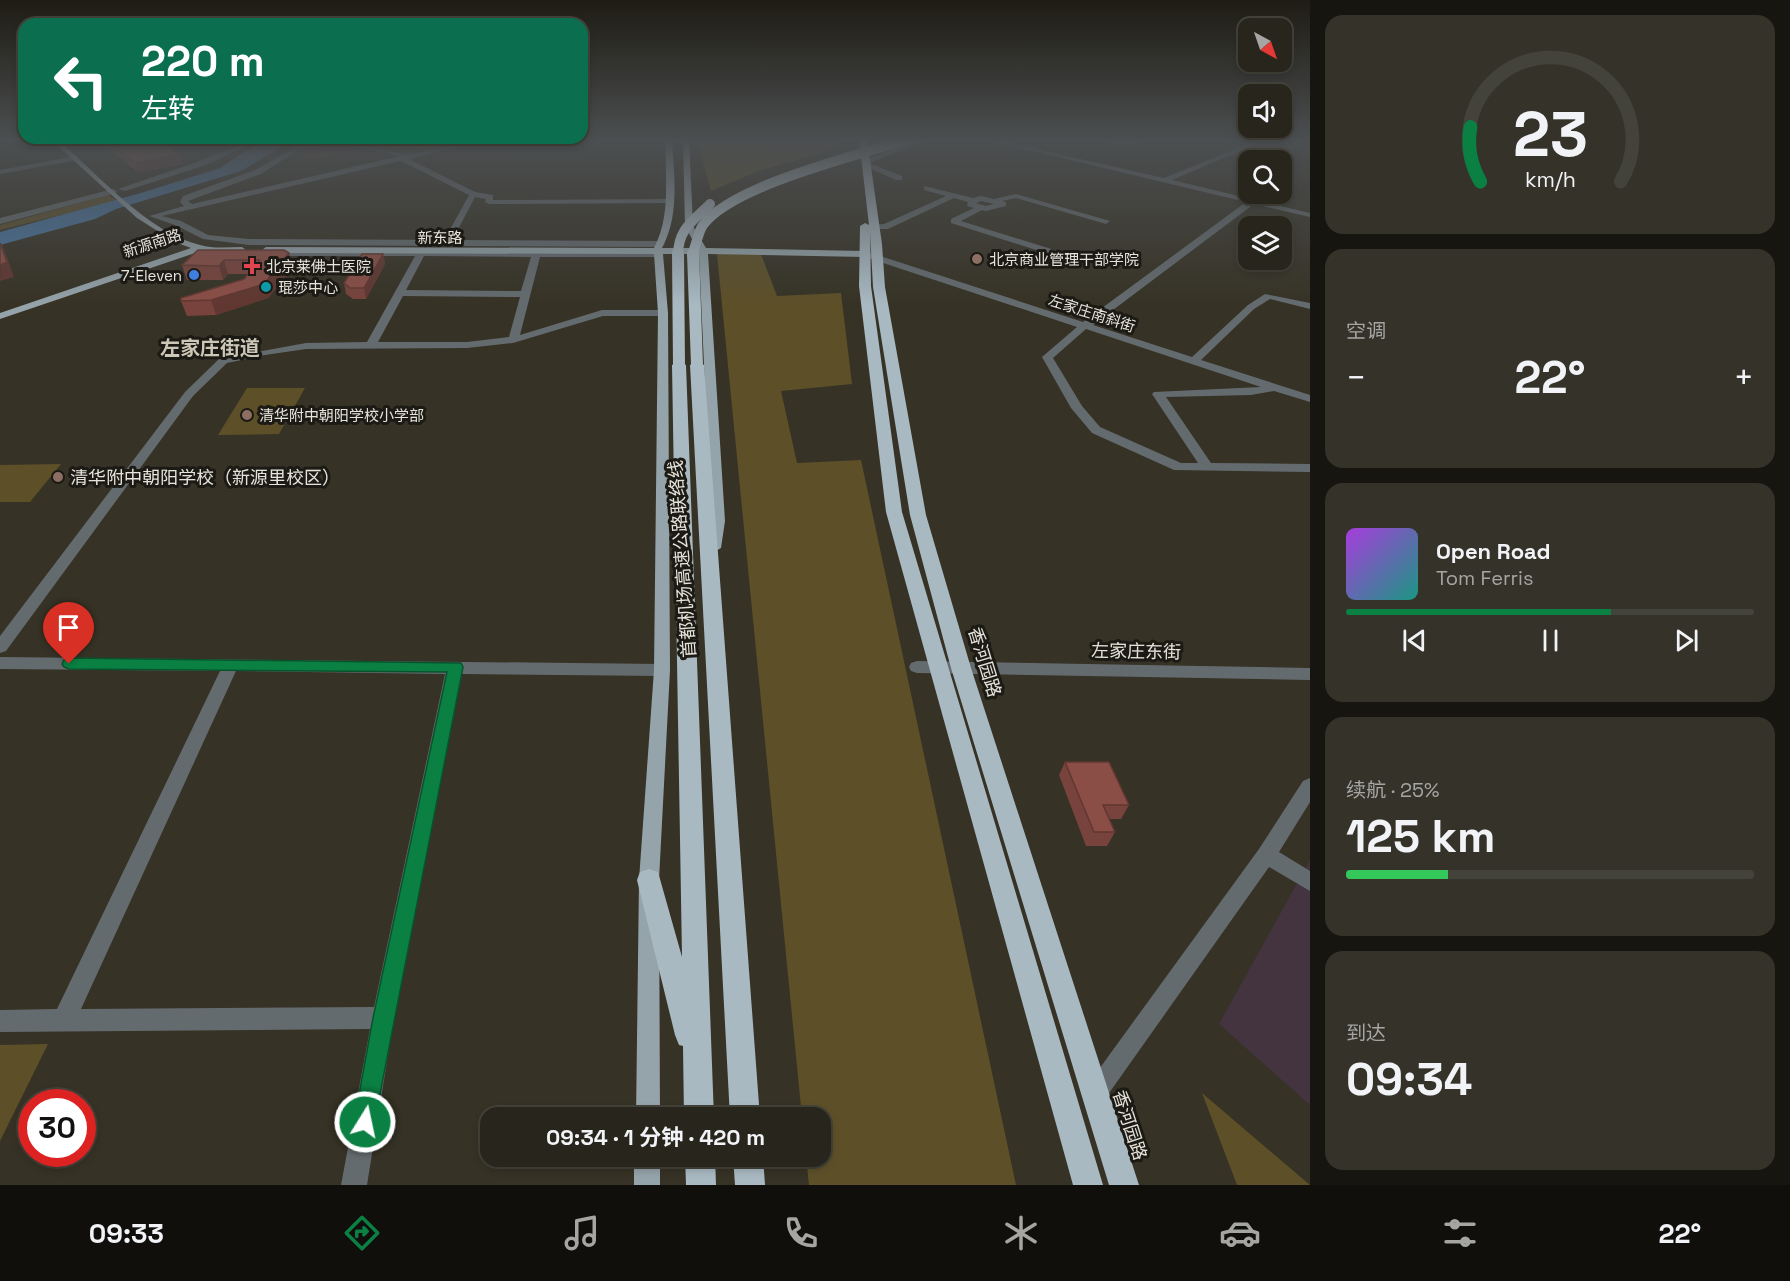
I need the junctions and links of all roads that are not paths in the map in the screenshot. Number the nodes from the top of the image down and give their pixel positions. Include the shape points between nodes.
1 (110, 194) edge
2 (122, 194) edge
3 (123, 194) edge
4 (196, 194) edge
5 (245, 194) edge
6 (473, 194) edge
7 (475, 194) edge
8 (669, 194) edge
9 (688, 194) edge
10 (725, 194) edge
11 (745, 194) edge
12 (862, 194) edge
13 (870, 194) edge
14 (1220, 194) edge
15 (954, 195) joint
16 (1238, 199) edge
17 (669, 201) junction
18 (974, 201) junction
19 (994, 201) junction
20 (1249, 204) edge
21 (1261, 204) edge
22 (191, 207) junction
23 (982, 207) junction
24 (1310, 215) edge
25 (153, 216) junction
26 (1106, 220) dead end
27 (0, 221) edge
28 (875, 227) junction
29 (450, 237) dead end
30 (194, 247) junction
31 (702, 248) junction
32 (659, 250) junction
33 (249, 253) edge
34 (260, 253) edge
35 (871, 253) junction
36 (423, 254) junction
37 (536, 255) junction
38 (1074, 259) dead end
39 (402, 293) junction
40 (526, 294) junction
41 (1310, 306) edge
42 (0, 309) edge
43 (663, 313) junction
44 (0, 316) edge
45 (1083, 327) junction
46 (513, 340) junction
47 (374, 345) junction
48 (1193, 362) junction
49 (688, 365) junction
50 (1273, 387) junction
51 (1310, 399) edge
52 (1207, 467) junction
53 (1310, 468) edge
54 (711, 587) junction
55 (0, 647) edge
56 (0, 663) edge
57 (231, 665) junction
58 (455, 667) junction
59 (938, 668) junction
60 (662, 670) junction
61 (1310, 674) edge
62 (1310, 786) edge
63 (1266, 855) junction
64 (649, 880) junction
65 (1310, 882) edge
66 (383, 1018) junction
67 (64, 1020) junction
68 (0, 1021) edge
69 (697, 1068) junction
70 (1094, 1095) junction
71 (648, 1107) edge
72 (699, 1107) edge
73 (744, 1107) edge
74 (647, 1167) edge
75 (700, 1167) edge
76 (749, 1167) edge
77 (1086, 1179) edge
78 (354, 1185) edge
79 (647, 1185) edge
80 (700, 1185) edge
81 (750, 1185) edge
82 (1124, 1185) edge

1 - 27 street
2 - 30 main road, 新东路 via 132,209 169,237
3 - 25 main road, 新东路
4 - 22 street via 184,202
5 - 22 street
6 - 29 street
7 - 17 street via 490,197 489,202
8 - 17 main road
9 - 31 main road via 689,226
10 - 49 highway, 首都机场高速公路联络线, bridge via 693,218 682,231 678,244
11 - 49 highway, 首都机场高速公路联络线, bridge via 703,225 692,256
12 - 35 highway, 香河园路
13 - 28 highway, 香河园路
14 - 16 street
15 - 18 street
15 - 28 street via 885,227
17 - 32 main road
18 - 19 street
18 - 23 street via 970,204
19 - 23 street via 1003,204
19 - 26 street via 1016,196
20 - 45 street
21 - 24 street
22 - 25 street
23 - 38 street via 954,221
25 - 30 main road, 新东路 via 181,233
25 - 32 street via 206,237 249,242
28 - 35 highway, 香河园路
30 - 32 main road, 新东路
30 - 33 street
30 - 42 main road, 新源南路
30 - 44 main road, 新源南路
31 - 32 main road, 新东路
31 - 35 main road, 新东路
31 - 54 main road via 718,520
32 - 37 street
32 - 43 main road
34 - 36 street
35 - 45 street, 左家庄南斜街
35 - 59 highway, 香河园路 via 918,515
35 - 59 highway, 香河园路 via 865,286 894,512
36 - 37 street
36 - 39 street
37 - 40 street
39 - 40 street
39 - 47 street
40 - 46 street
41 - 48 street via 1268,296 1244,313
43 - 46 street via 602,313
43 - 60 main road
45 - 48 street, 左家庄南斜街
45 - 52 street via 1047,357 1077,408 1096,430 1179,467
46 - 47 street via 467,345
47 - 55 street via 306,346 223,362 189,394
48 - 50 street, 左家庄南斜街
49 - 54 highway, 首都机场高速公路联络线
49 - 69 highway, 首都机场高速公路联络线
50 - 51 street, 左家庄南斜街
50 - 52 street via 1251,392 1158,394
52 - 53 street
54 - 73 highway, 首都机场高速公路联络线
56 - 57 street
57 - 58 street
57 - 67 street
58 - 60 street
58 - 66 street
59 - 61 street, 左家庄东街
59 - 70 highway, 香河园路
59 - 77 highway, 香河园路
60 - 64 main road
62 - 63 street
63 - 65 street
63 - 70 street
64 - 69 highway
64 - 71 main road
66 - 67 street
66 - 78 street
67 - 68 street
69 - 72 highway, 首都机场高速公路联络线
70 - 82 highway, 香河园路
74 - 79 main road
75 - 80 highway
76 - 81 highway

